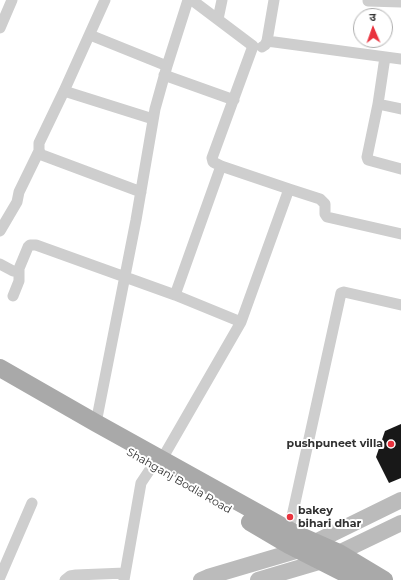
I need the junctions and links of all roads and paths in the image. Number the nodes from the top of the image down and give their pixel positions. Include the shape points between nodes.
1 (12, 0) edge
2 (105, 0) edge
3 (188, 0) edge
4 (192, 0) edge
5 (222, 0) edge
6 (274, 0) edge
7 (368, 1) edge
8 (401, 2) edge
9 (218, 19) junction
10 (0, 28) edge
11 (90, 35) junction
12 (266, 41) junction
13 (253, 46) junction
14 (385, 57) junction
15 (401, 59) edge
16 (166, 70) junction
17 (64, 91) junction
18 (234, 100) junction
19 (378, 104) junction
20 (401, 109) edge
21 (154, 119) junction
22 (39, 151) junction
23 (222, 166) junction
24 (401, 169) edge
25 (289, 189) junction
26 (141, 192) junction
27 (0, 230) edge
28 (401, 234) edge
29 (0, 264) edge
30 (19, 270) junction
31 (125, 277) junction
32 (13, 296) dead end
33 (175, 296) junction
34 (401, 304) edge
35 (241, 322) junction
36 (0, 368) edge
37 (0, 381) edge
38 (96, 423) junction
39 (157, 462) junction
40 (401, 500) edge
41 (32, 503) dead end
42 (401, 523) edge
43 (289, 530) junction
44 (307, 546) junction
45 (340, 553) junction
46 (322, 561) junction
47 (124, 576) edge
48 (0, 577) edge
49 (65, 580) edge
50 (201, 580) edge
51 (258, 580) edge
52 (358, 580) edge
53 (384, 580) edge

1 - 10 street
2 - 11 street
3 - 16 street
4 - 9 street
5 - 9 street
6 - 12 street
7 - 8 street
9 - 13 street
11 - 16 street
11 - 17 street
12 - 13 street via 264,46
12 - 14 street
13 - 18 street
14 - 15 street
14 - 19 street
16 - 18 street
16 - 21 street
17 - 21 street
17 - 22 street via 39,143
18 - 23 street via 212,158 213,162
19 - 20 street
19 - 24 street via 368,160
21 - 26 street
22 - 26 street via 42,155
22 - 27 street via 14,207
23 - 25 street
23 - 33 street
25 - 28 street via 320,199 325,204 327,217
25 - 35 street
26 - 31 street
29 - 30 street via 15,271
30 - 31 street via 28,247 33,244
30 - 32 street via 18,286
31 - 33 street
31 - 38 street
33 - 35 street
34 - 43 street via 341,293
35 - 39 street
36 - 38 main road
37 - 39 main road, Shahganj Bodla Road via 92,434
38 - 39 main road
39 - 43 main road
39 - 44 main road, Shahganj Bodla Road
39 - 47 street via 141,483
40 - 44 main road
41 - 48 street
42 - 45 main road
43 - 44 main road
44 - 45 main road
44 - 46 main road, Shahganj Bodla Road
44 - 50 main road
45 - 46 main road
45 - 53 main road
46 - 51 main road
46 - 52 main road, Shahganj Bodla Road
47 - 49 street via 76,575

